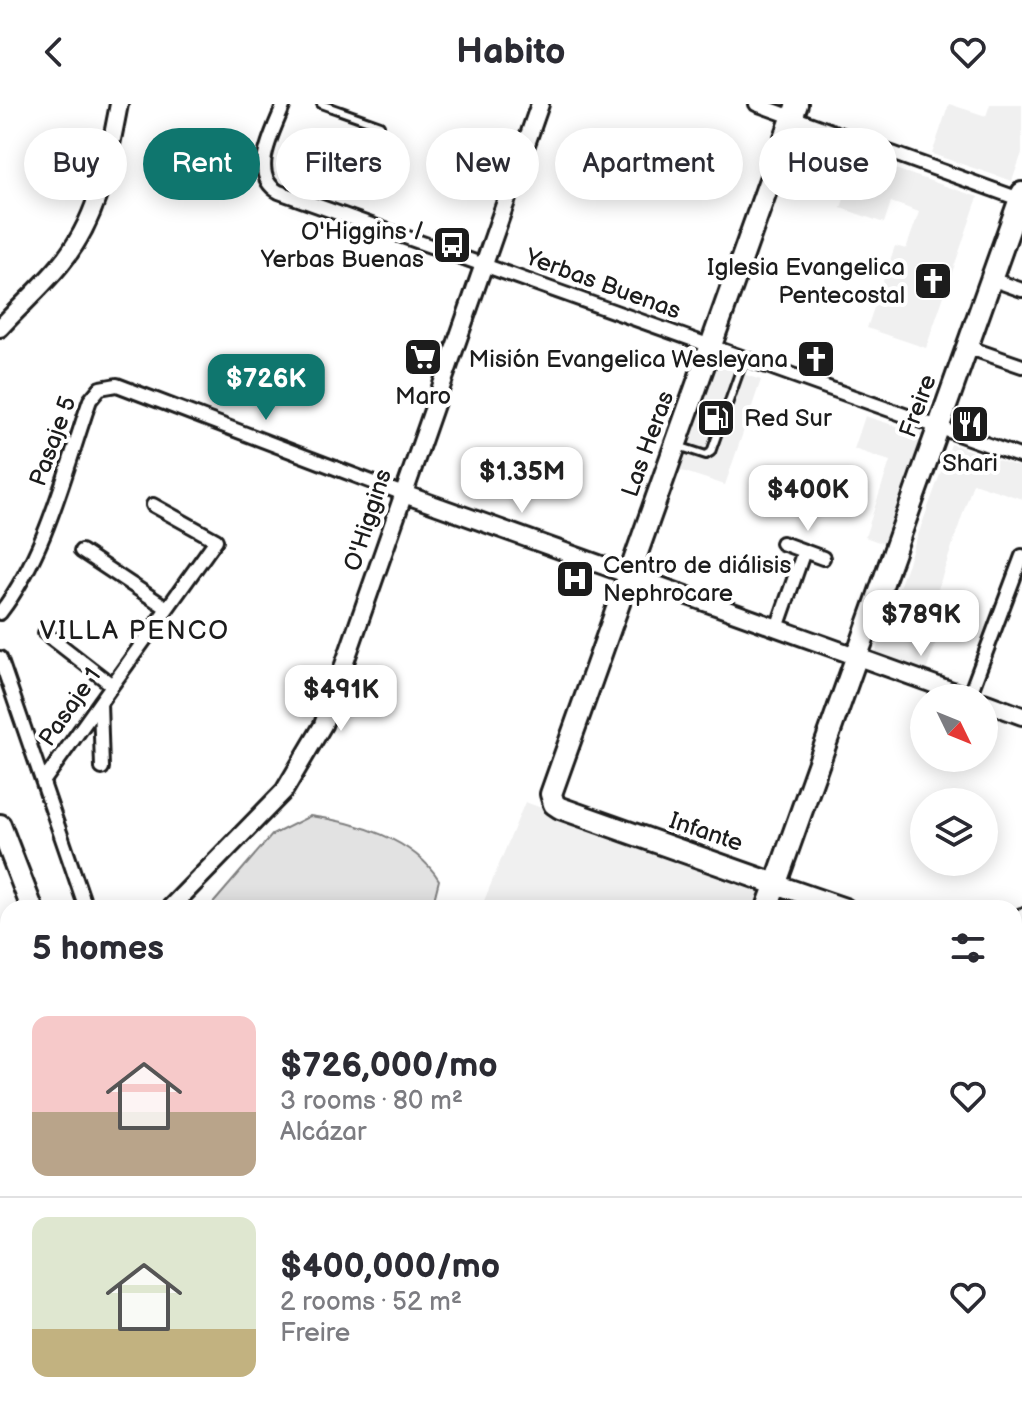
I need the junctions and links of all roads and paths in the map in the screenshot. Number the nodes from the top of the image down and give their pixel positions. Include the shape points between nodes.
1 (119, 104) edge
2 (284, 104) edge
3 (321, 104) edge
4 (540, 104) edge
5 (756, 104) edge
6 (795, 110) edge
7 (380, 125) dead end
8 (1021, 198) edge
9 (482, 264) junction
10 (991, 279) junction
11 (1022, 290) edge
12 (0, 328) edge
13 (710, 346) junction
14 (967, 347) junction
15 (744, 359) junction
16 (1022, 366) edge
17 (938, 428) junction
18 (674, 445) junction
19 (1022, 457) edge
20 (401, 493) junction
21 (153, 505) dead end
22 (782, 543) dead end
23 (81, 551) dead end
24 (804, 551) junction
25 (1022, 556) edge
26 (823, 558) dead end
27 (629, 575) junction
28 (167, 608) junction
29 (0, 613) edge
30 (777, 628) junction
31 (45, 633) dead end
32 (857, 656) junction
33 (0, 658) edge
34 (932, 684) edge
35 (975, 684) edge
36 (112, 685) junction
37 (100, 702) junction
38 (998, 707) edge
39 (1022, 716) edge
40 (102, 768) dead end
41 (43, 782) junction
42 (552, 801) joint
43 (0, 825) edge
44 (775, 884) junction
45 (29, 900) edge
46 (83, 900) edge
47 (178, 900) edge
48 (770, 900) edge
49 (822, 900) edge

1 - 12 street via 104,176 86,225 61,265
2 - 9 street, Yerbas Buenas via 265,157 265,179 279,192
3 - 7 lane
4 - 9 street, O'Higgins
5 - 6 street
6 - 8 street
6 - 13 main road, Las Heras
8 - 10 main road, Freire
9 - 13 street, Yerbas Buenas
9 - 20 street, O'Higgins
10 - 11 street
10 - 14 main road, Freire
13 - 15 street, Yerbas Buenas
13 - 18 main road, Las Heras
14 - 16 street
14 - 17 main road, Freire
15 - 17 street, Yerbas Buenas
15 - 18 lane via 711,452
17 - 19 street, Yerbas Buenas
17 - 32 main road, Freire
18 - 27 main road, Las Heras
20 - 27 street
20 - 29 street, Pasaje 5 via 117,385 100,388 90,400 39,544
20 - 47 street, O'Higgins via 344,669 313,745 268,810
21 - 28 street, Pasaje 1 via 216,540
22 - 24 street
23 - 28 street
24 - 26 street
24 - 30 street
25 - 35 street
27 - 30 street
27 - 42 main road, Las Heras
28 - 36 street, Pasaje 1
30 - 32 street
31 - 36 street
32 - 34 street
32 - 44 main road, Freire
33 - 41 street
36 - 37 street, Pasaje 1
37 - 40 street
37 - 41 street, Pasaje 1
38 - 39 street
41 - 46 street
42 - 44 main road, Infante
43 - 45 main road
44 - 48 main road, Freire
44 - 49 main road, Infante

